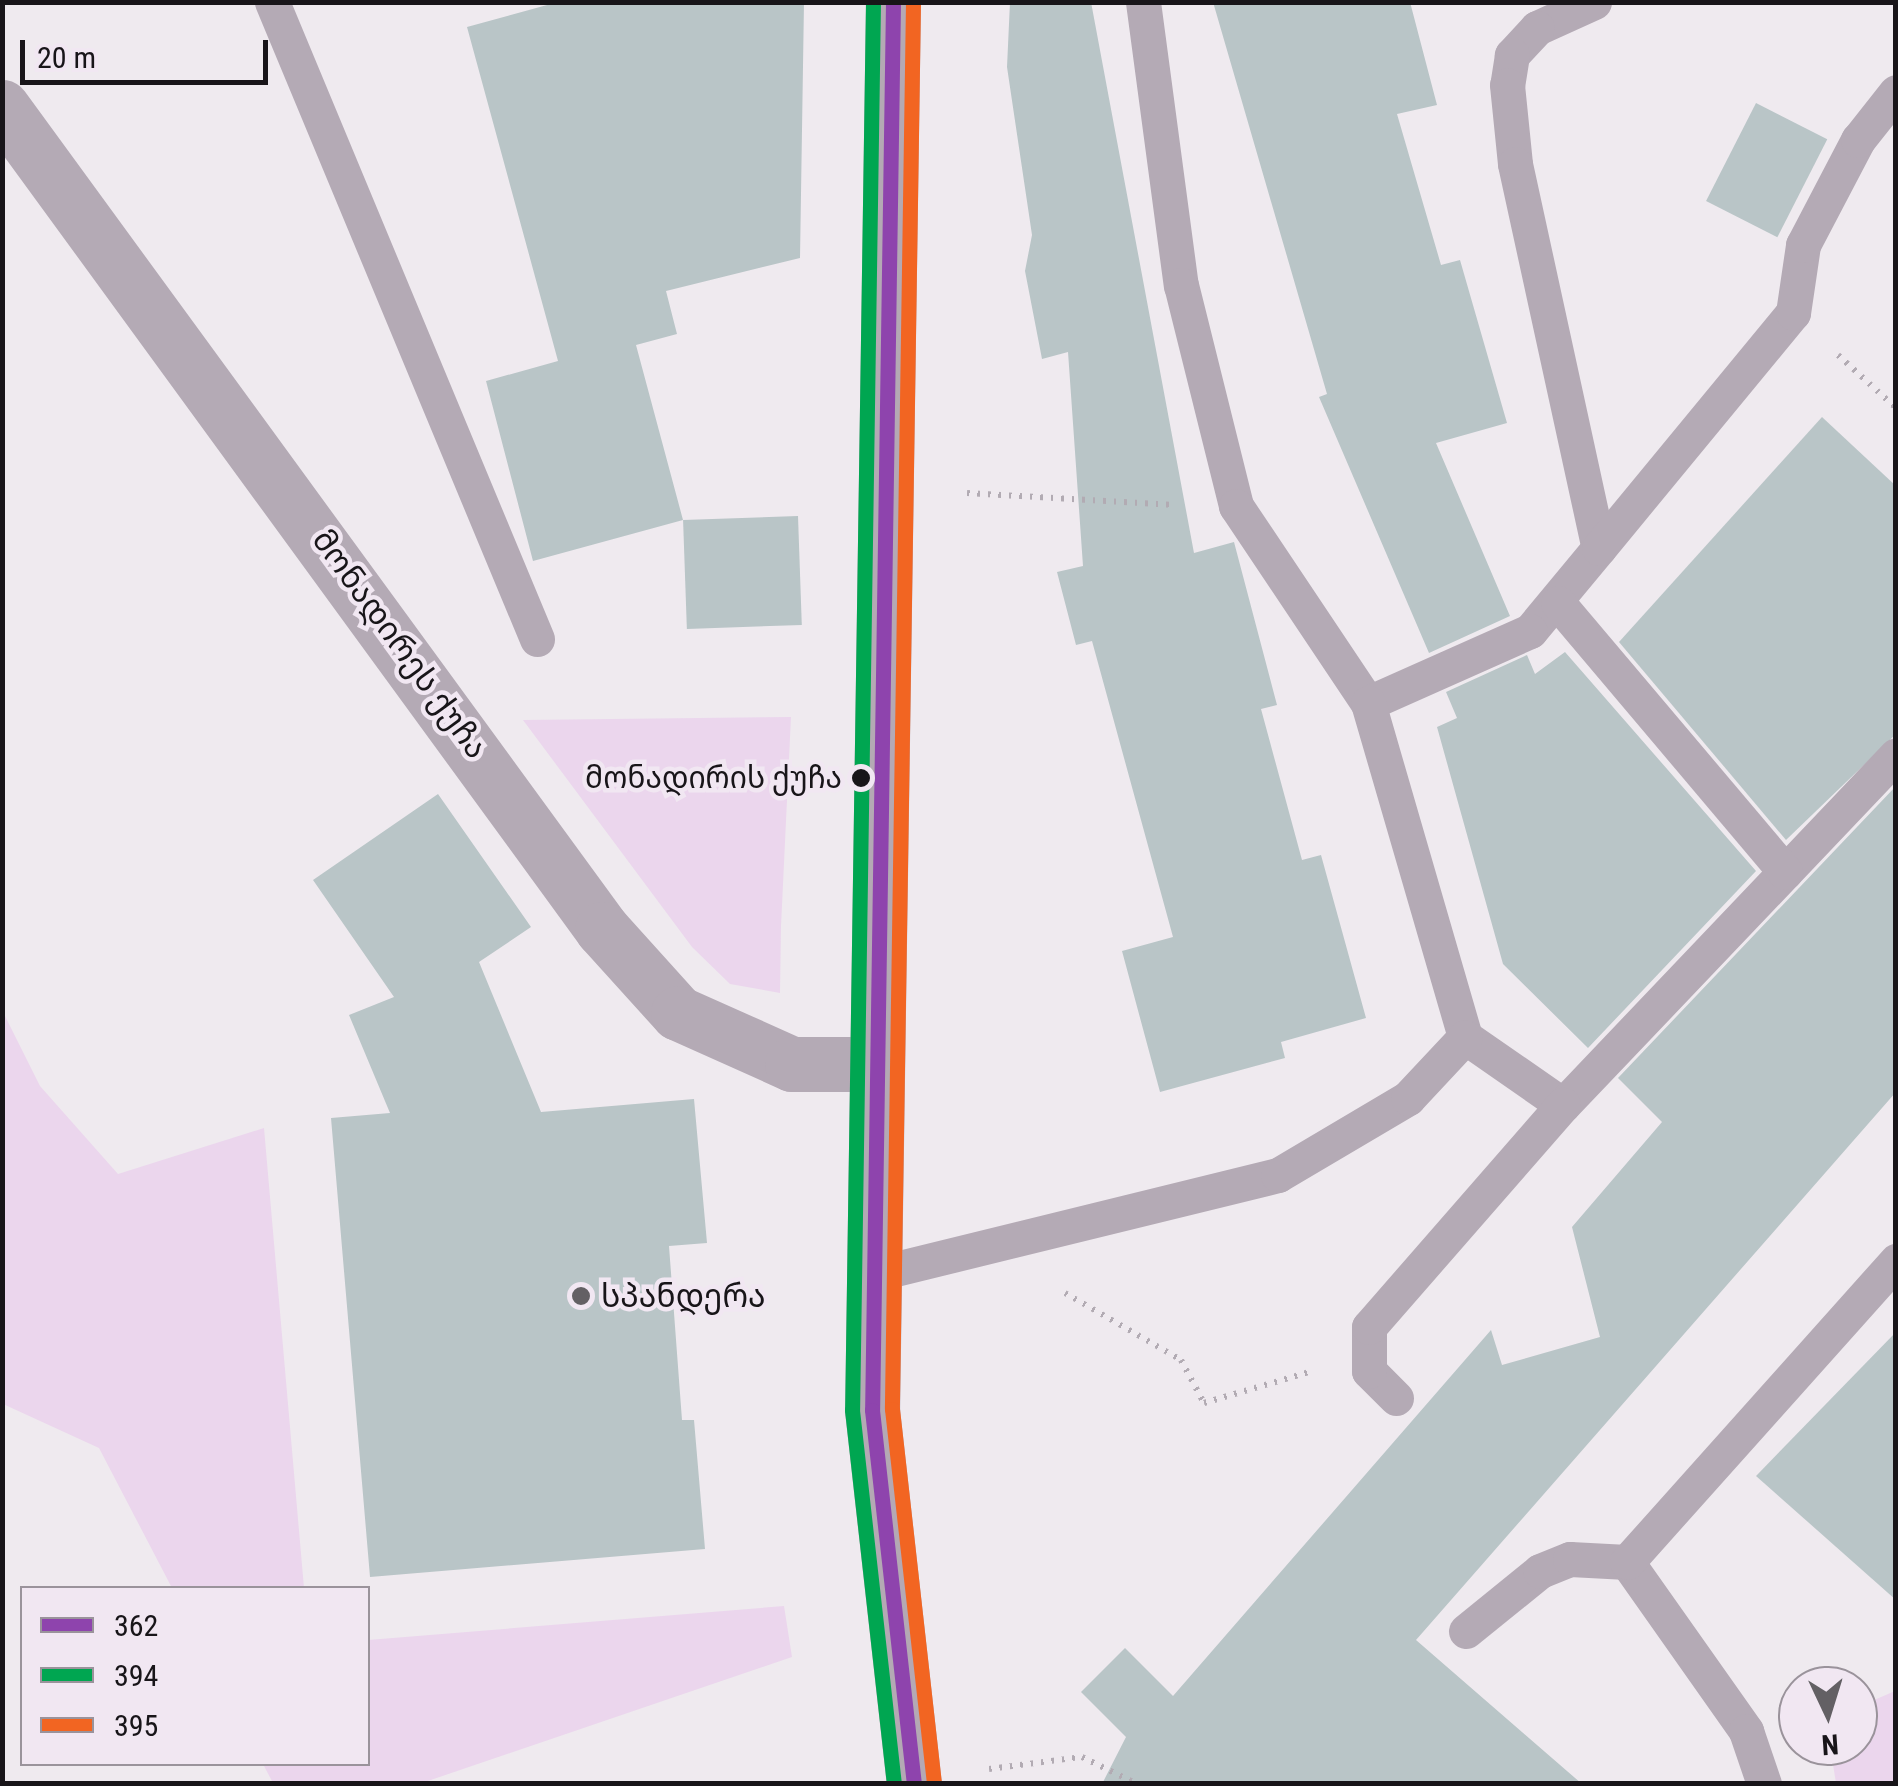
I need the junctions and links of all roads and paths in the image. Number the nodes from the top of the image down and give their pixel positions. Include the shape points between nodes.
1 (272, 2) edge
2 (894, 2) edge
3 (1144, 2) edge
4 (1594, 2) edge
5 (1896, 92) edge
6 (2, 107) edge
7 (1793, 314) junction
8 (1896, 408) edge
9 (967, 494) dead end
10 (1236, 506) junction
11 (1599, 548) junction
12 (1558, 603) junction
13 (537, 639) dead end
14 (1368, 703) junction
15 (1896, 755) edge
16 (1784, 872) junction
17 (1465, 1037) junction
18 (873, 1064) junction
19 (1563, 1105) junction
20 (990, 1250) junction
21 (1896, 1261) edge
22 (872, 1275) junction
23 (1304, 1373) dead end
24 (1396, 1398) dead end
25 (1627, 1562) junction
26 (1466, 1631) dead end
27 (989, 1769) dead end
28 (914, 1784) edge
29 (1137, 1784) edge
30 (1764, 1784) edge

1 - 13 lane
2 - 18 main road
3 - 10 lane via 1181,285
4 - 11 lane via 1537,28 1512,56 1507,84 1515,164
5 - 7 lane via 1858,140 1804,245
6 - 18 street, მონადირეს ქუჩა via 602,928 678,1012 792,1064
7 - 8 path
7 - 11 lane
9 - 10 path
10 - 14 lane
11 - 12 lane
12 - 14 lane via 1530,632
12 - 16 lane
14 - 17 lane
15 - 16 lane
16 - 19 lane
17 - 19 lane
17 - 20 lane via 1408,1098 1278,1176
18 - 22 main road
19 - 24 lane via 1369,1327 1369,1371
20 - 22 lane
20 - 23 path via 1181,1360 1204,1403
21 - 25 lane
22 - 28 main road via 872,1410
25 - 26 lane via 1570,1559 1540,1571
25 - 30 lane via 1746,1731
27 - 29 path via 1082,1757

